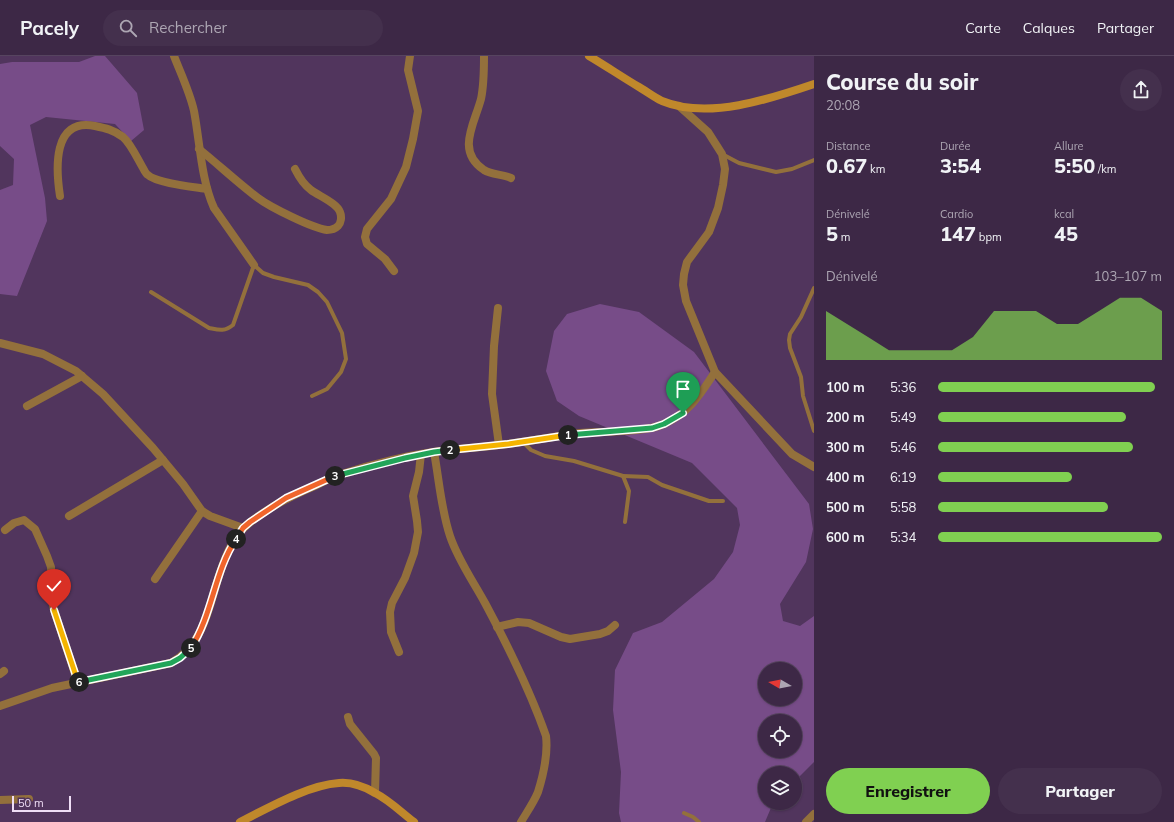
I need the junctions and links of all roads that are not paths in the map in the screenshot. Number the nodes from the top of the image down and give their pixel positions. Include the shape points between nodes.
1 (174, 56) edge
2 (410, 56) edge
3 (484, 56) edge
4 (590, 56) edge
5 (814, 84) edge
6 (679, 106) junction
7 (199, 149) junction
8 (722, 154) junction
9 (814, 160) edge
10 (295, 169) dead end
11 (511, 178) dead end
12 (207, 189) junction
13 (60, 196) dead end
14 (254, 265) junction
15 (394, 271) dead end
16 (814, 288) edge
17 (151, 292) dead end
18 (498, 308) dead end
19 (0, 343) edge
20 (715, 372) junction
21 (82, 376) junction
22 (312, 396) dead end
23 (26, 406) dead end
24 (814, 431) edge
25 (523, 442) junction
26 (498, 445) junction
27 (434, 452) junction
28 (421, 454) junction
29 (163, 460) junction
30 (814, 467) edge
31 (623, 476) junction
32 (723, 501) dead end
33 (202, 511) junction
34 (69, 516) dead end
35 (625, 522) dead end
36 (243, 528) junction
37 (5, 530) dead end
38 (155, 579) dead end
39 (615, 625) dead end
40 (497, 627) junction
41 (399, 652) dead end
42 (78, 682) junction
43 (0, 706) edge
44 (348, 717) dead end
45 (375, 793) junction
46 (29, 799) dead end
47 (0, 800) edge
48 (684, 813) dead end
49 (814, 814) edge
50 (240, 822) edge
51 (414, 822) edge
52 (521, 822) edge
53 (699, 822) edge
54 (806, 822) edge

1 - 7 street via 194,110
2 - 15 street via 408,70 418,111 413,139 406,167 391,199 367,229 365,237 367,244 385,259
3 - 11 street via 481,99 470,130 468,147 472,159 484,170
4 - 6 main road via 661,100
5 - 6 main road via 742,105 713,108
6 - 8 street via 708,132
7 - 10 street via 259,199 319,228 335,229 340,224 340,212 336,206 310,190
7 - 12 street
8 - 9 lane via 739,163 776,172
8 - 20 street via 725,169 718,208 709,232 687,262 683,285 686,301
12 - 13 street via 155,179 147,175 125,139 117,132 91,125 70,130 64,136 58,160
12 - 14 street via 214,208
14 - 17 lane via 233,325 226,330 209,328
14 - 22 lane via 263,273 308,285 318,292 327,302 342,333 346,359 341,372 327,389
16 - 24 lane via 789,340
18 - 26 street via 492,394
19 - 21 street via 43,354
20 - 25 street via 697,399 683,413 664,424 652,428 579,433
20 - 30 street via 792,454
21 - 23 street
21 - 29 street via 103,394
25 - 26 street
25 - 31 lane via 531,450 545,456 574,460
26 - 27 street
27 - 28 street
27 - 40 street via 450,536
28 - 36 street via 341,474 286,498
28 - 41 street via 413,496 418,521 414,553 390,612 391,632
29 - 33 street
29 - 34 street
31 - 32 lane via 648,477 662,485 708,501
31 - 35 lane via 629,491
33 - 36 street
33 - 38 street
36 - 42 street via 224,561 206,618 199,636 190,649 171,663
37 - 42 street via 14,523 24,520 35,529 51,567 54,610
39 - 40 street via 600,634 570,639 529,623 518,622
40 - 52 street via 522,676 547,744 538,792
42 - 43 street
44 - 45 street via 350,724 376,758
45 - 50 main road via 346,783 331,784 292,797
45 - 51 main road
46 - 47 street
48 - 53 lane
49 - 54 street

